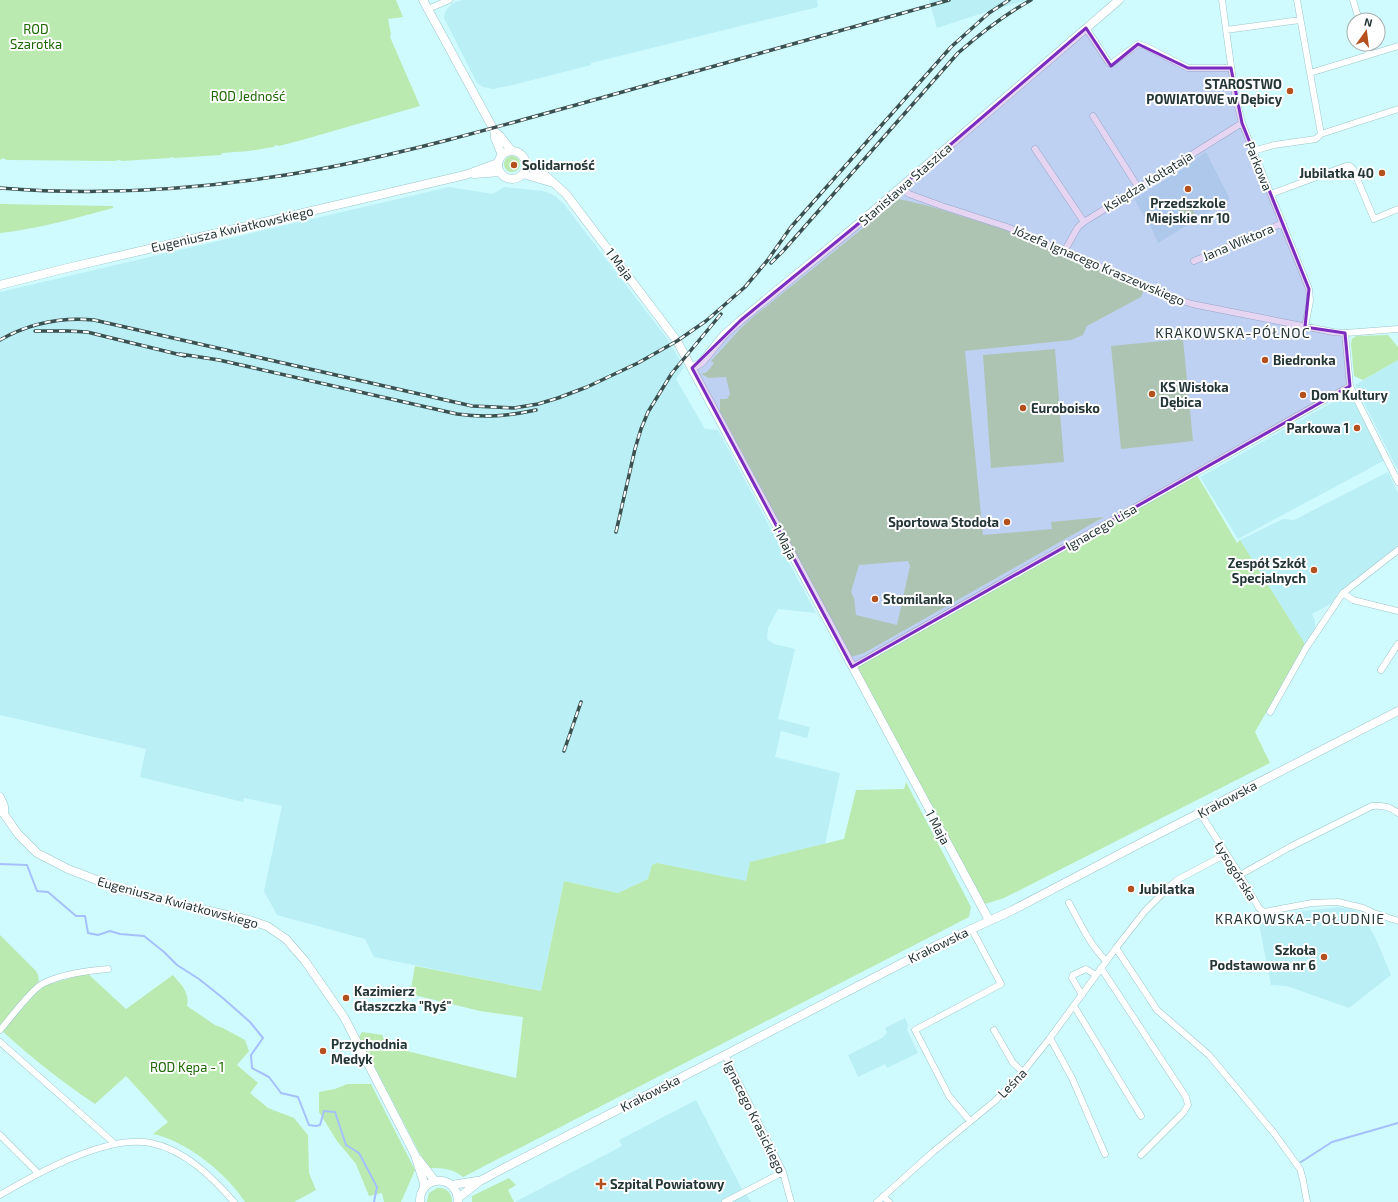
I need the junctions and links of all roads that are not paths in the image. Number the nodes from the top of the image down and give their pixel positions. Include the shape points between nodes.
1 (423, 0) edge
2 (449, 0) edge
3 (1119, 0) edge
4 (1222, 0) edge
5 (1297, 0) edge
6 (1353, 0) edge
7 (428, 9) junction
8 (1357, 12) edge
9 (1300, 20) junction
10 (1086, 28) junction
11 (1226, 30) junction
12 (1398, 46) edge
13 (1369, 54) joint
14 (1231, 68) junction
15 (1310, 73) junction
16 (1398, 109) edge
17 (1093, 116) dead end
18 (1242, 123) junction
19 (495, 132) junction
20 (1321, 134) junction
21 (1035, 149) dead end
22 (511, 150) junction
23 (1253, 151) junction
24 (500, 159) junction
25 (527, 165) junction
26 (500, 172) junction
27 (523, 174) junction
28 (465, 175) junction
29 (553, 183) junction
30 (1138, 187) junction
31 (901, 188) junction
32 (1271, 194) junction
33 (1398, 209) edge
34 (1084, 222) junction
35 (1283, 223) junction
36 (1065, 250) junction
37 (1194, 261) dead end
38 (0, 285) edge
39 (1305, 327) junction
40 (1398, 330) edge
41 (1345, 332) junction
42 (692, 368) junction
43 (1350, 386) junction
44 (1398, 482) edge
45 (1398, 550) edge
46 (1343, 593) junction
47 (1398, 611) edge
48 (1398, 644) edge
49 (852, 667) junction
50 (1381, 670) dead end
51 (1398, 711) edge
52 (1270, 712) dead end
53 (0, 797) edge
54 (1200, 813) junction
55 (1398, 813) edge
56 (1, 814) edge
57 (1226, 854) junction
58 (1240, 875) junction
59 (1069, 903) dead end
60 (989, 920) junction
61 (1398, 921) edge
62 (972, 928) junction
63 (1116, 948) junction
64 (1106, 961) junction
65 (1101, 968) junction
66 (108, 969) dead end
67 (1096, 975) junction
68 (1082, 995) junction
69 (1074, 1006) junction
70 (0, 1030) edge
71 (994, 1030) dead end
72 (1050, 1038) junction
73 (0, 1042) edge
74 (725, 1055) junction
75 (1023, 1072) junction
76 (1141, 1116) dead end
77 (970, 1121) junction
78 (0, 1135) edge
79 (115, 1144) junction
80 (1105, 1154) dead end
81 (416, 1155) junction
82 (1141, 1155) dead end
83 (783, 1172) junction
84 (38, 1173) junction
85 (435, 1181) junction
86 (480, 1181) junction
87 (452, 1185) junction
88 (424, 1188) junction
89 (0, 1194) edge
90 (883, 1196) junction
91 (458, 1200) edge
92 (234, 1202) edge
93 (420, 1202) edge
94 (725, 1202) edge
95 (791, 1202) edge
96 (876, 1202) edge
97 (889, 1202) edge
98 (1307, 1202) edge

1 - 7 street
2 - 7 street
3 - 10 street, Stanisława Staszica
4 - 11 street, Parkowa
5 - 9 street
6 - 8 street
7 - 19 street
9 - 11 street
9 - 15 street
10 - 14 street via 1111,64 1138,44 1188,68
10 - 31 street, Stanisława Staszica
11 - 14 street, Parkowa
12 - 13 street
13 - 15 street
14 - 18 street, Parkowa
15 - 20 street
16 - 20 street
17 - 30 street
18 - 23 street, Parkowa
18 - 30 street, Księdza Kołłątaja
19 - 22 street
19 - 24 street
20 - 23 street via 1316,139
21 - 34 street
22 - 24 street
22 - 25 street via 523,155
23 - 32 street, Parkowa
24 - 26 street
24 - 28 street, Eugeniusza Kwiatkowskiego
25 - 27 street
25 - 29 street, 1 Maja
26 - 27 street via 511,179
26 - 28 street, Eugeniusza Kwiatkowskiego
27 - 29 street, 1 Maja
28 - 38 street, Eugeniusza Kwiatkowskiego via 63,268
29 - 42 street, 1 Maja via 566,194 677,341
30 - 34 street, Księdza Kołłątaja
31 - 36 street, Józefa Ignacego Kraszewskiego via 909,194 1008,227
31 - 42 street, Stanisława Staszica via 745,316 724,335 702,362
32 - 33 street via 1349,166 1353,169 1374,219
32 - 35 street, Parkowa
34 - 36 street, Księdza Kołłątaja
35 - 37 street, Jana Wiktora
35 - 39 street, Parkowa via 1309,289 1310,301
36 - 39 street, Józefa Ignacego Kraszewskiego via 1177,299
39 - 41 street, Józefa Ignacego Kraszewskiego
40 - 41 street, Józefa Ignacego Kraszewskiego
41 - 43 street
42 - 49 street, 1 Maja
43 - 44 street
43 - 49 street, Ignacego Lisa
45 - 46 street
46 - 47 street via 1353,600
46 - 52 street via 1306,648
48 - 50 street
49 - 60 street, 1 Maja
51 - 54 street, Krakowska
53 - 56 street, Eugeniusza Kwiatkowskiego via 4,806
54 - 57 street, Łysogórska
54 - 60 street, Krakowska
55 - 58 street via 1380,805 1372,806
56 - 81 street, Eugeniusza Kwiatkowskiego via 37,853 68,870 161,900 249,920 267,926 286,939 305,961 344,1017
57 - 58 street, Łysogórska
57 - 63 street, Leśna via 1177,880 1145,911
58 - 61 street, Łysogórska via 1259,908 1264,912 1312,903 1338,902
59 - 64 street via 1098,953
60 - 62 street, Krakowska
62 - 74 street, Krakowska
62 - 77 street via 1001,984 915,1030 949,1096
63 - 64 street, Leśna
63 - 98 street via 1157,1010 1209,1055 1274,1133 1300,1169
64 - 65 street, Leśna
65 - 67 street, Leśna
65 - 82 street via 1186,1097 1188,1105
66 - 70 street via 67,976 42,984
67 - 68 street, Leśna
67 - 68 street via 1086,969 1073,975 1072,978
68 - 69 street, Leśna
69 - 72 street, Leśna
69 - 76 street
71 - 75 street via 1013,1063
72 - 75 street, Leśna
72 - 80 street via 1072,1078
73 - 79 street
74 - 83 street, Ignacego Krasickiego
74 - 86 street, Krakowska
75 - 77 street, Leśna via 995,1101
77 - 90 street, Leśna
78 - 84 street
79 - 84 street
79 - 92 street via 139,1141 174,1151 212,1178
81 - 85 street, Eugeniusza Kwiatkowskiego
81 - 88 street, Eugeniusza Kwiatkowskiego
83 - 94 street
83 - 95 street, Ignacego Krasickiego
84 - 89 street
85 - 87 street
85 - 88 street
86 - 87 street, Krakowska
86 - 91 street, Krakowska
87 - 91 street
88 - 93 street
90 - 96 street, Leśna
90 - 97 street

